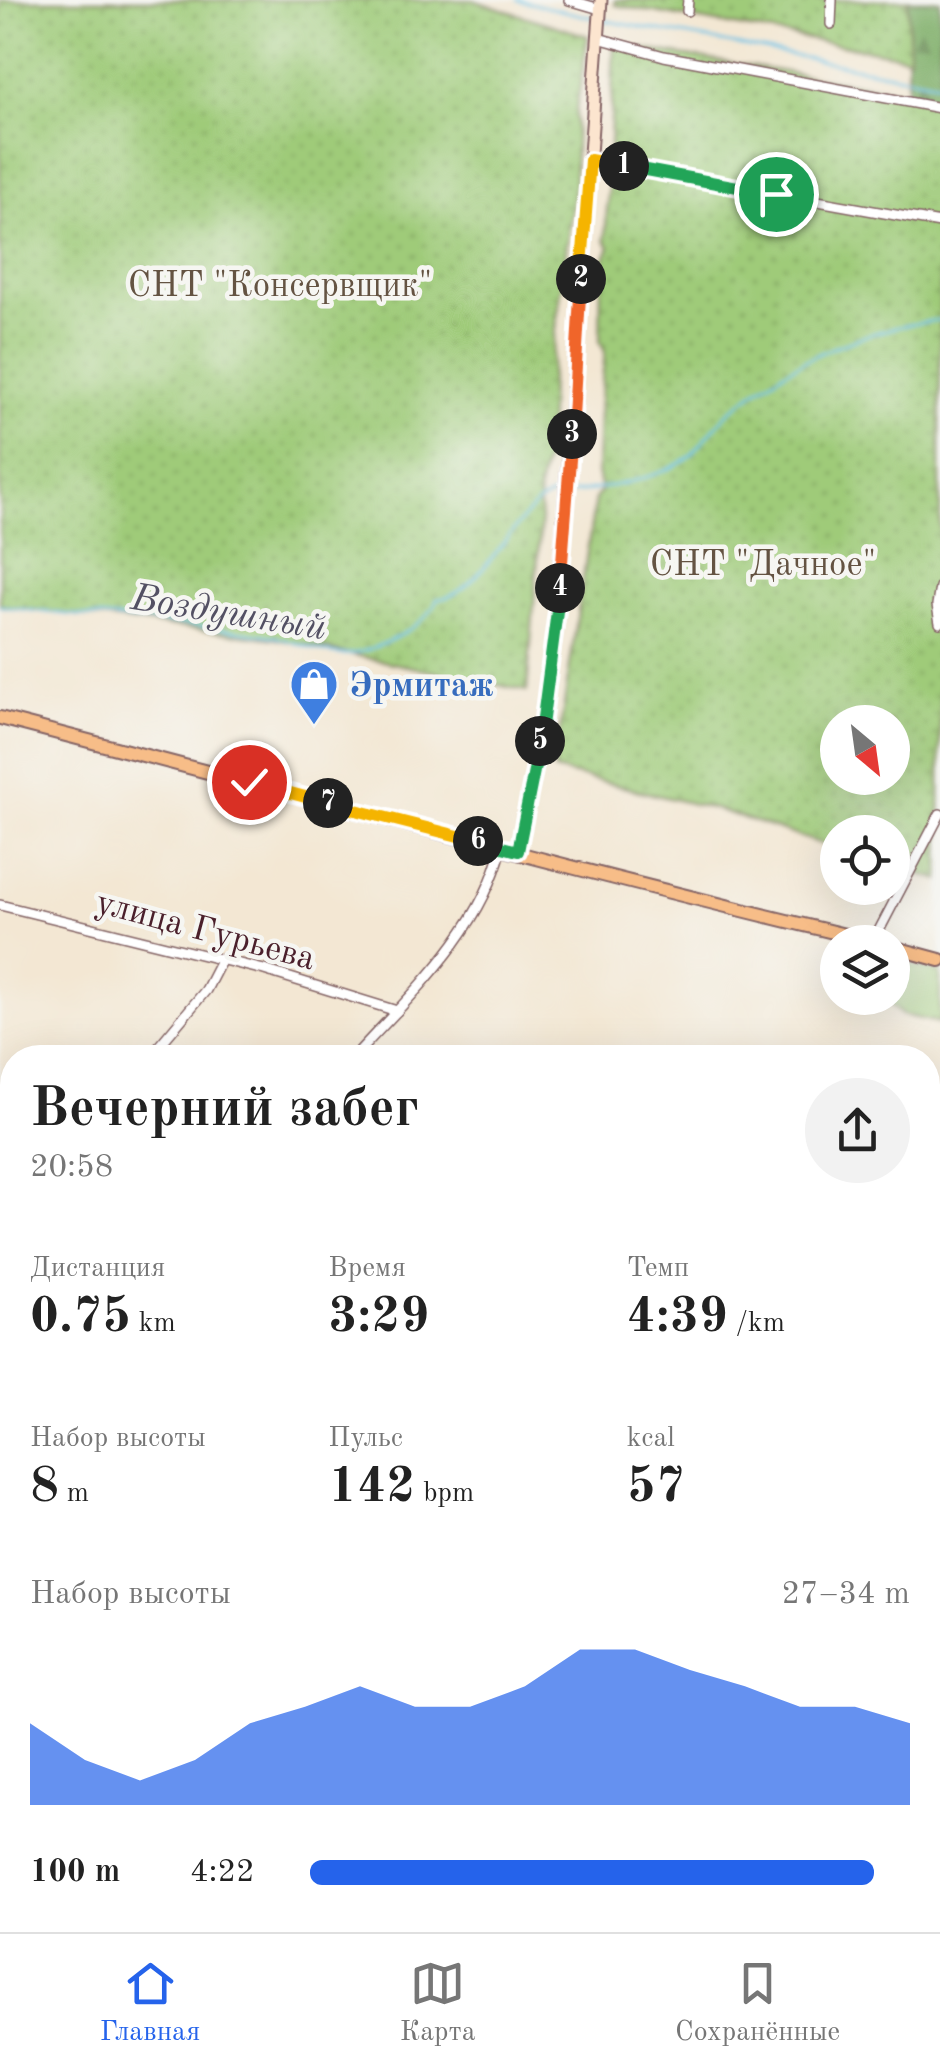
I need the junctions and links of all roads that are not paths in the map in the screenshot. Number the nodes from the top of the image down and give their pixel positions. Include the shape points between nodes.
1 (569, 0) edge
2 (832, 0) edge
3 (601, 5) edge
4 (831, 24) dead end
5 (599, 34) junction
6 (940, 108) edge
7 (590, 160) junction
8 (940, 223) edge
9 (940, 587) edge
10 (940, 623) edge
11 (0, 718) edge
12 (940, 814) edge
13 (502, 847) junction
14 (518, 851) junction
15 (0, 905) edge
16 (883, 925) edge
17 (820, 930) edge
18 (910, 952) edge
19 (222, 959) junction
20 (940, 960) edge
21 (397, 1010) junction
22 (160, 1045) edge
23 (365, 1045) edge

1 - 3 street
2 - 4 street
3 - 5 street
5 - 6 street via 664,56
5 - 7 street
7 - 8 street
7 - 14 street via 558,616
9 - 10 street
11 - 13 main road
12 - 16 street
13 - 14 main road
13 - 21 street via 469,924
14 - 17 main road
15 - 19 street, улица Гурьева
18 - 20 main road
19 - 21 street, улица Гурьева
19 - 22 street via 206,990
21 - 23 street

